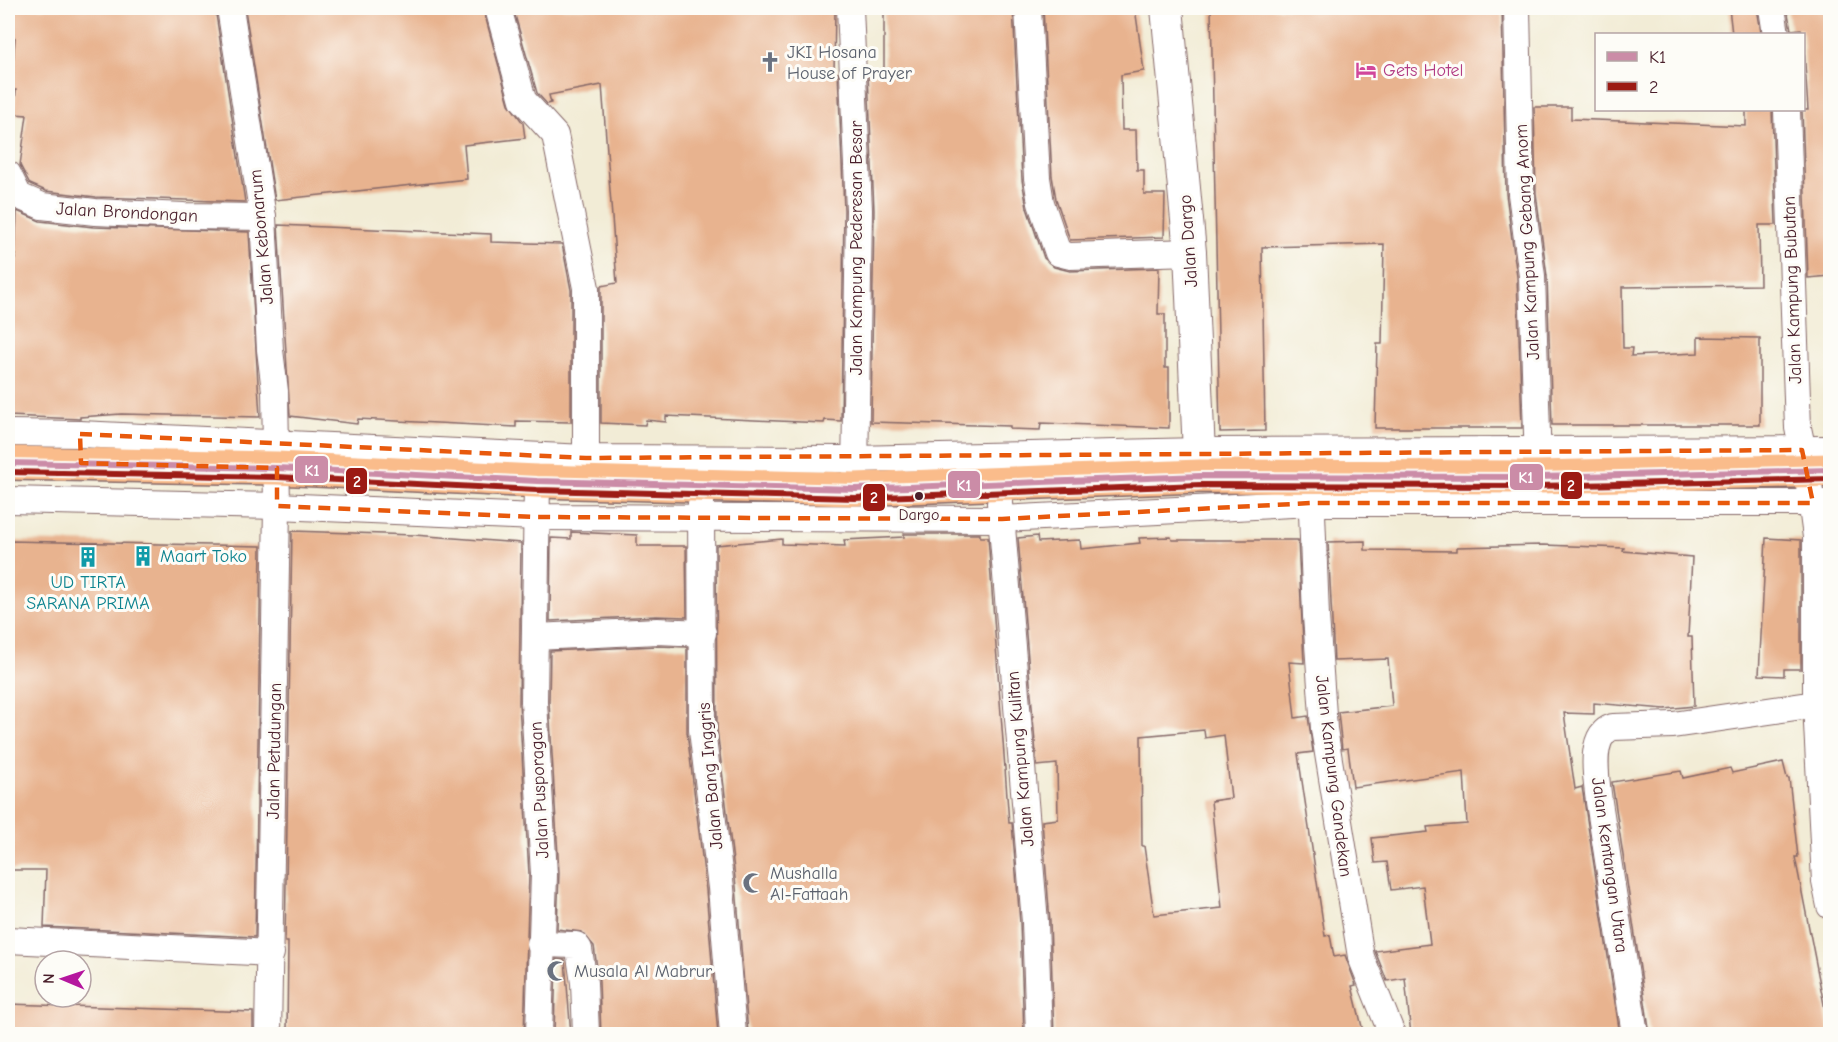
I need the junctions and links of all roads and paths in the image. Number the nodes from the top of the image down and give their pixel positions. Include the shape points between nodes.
1 (230, 8) edge
2 (498, 8) edge
3 (850, 8) edge
4 (1028, 8) edge
5 (1167, 8) edge
6 (1517, 8) edge
7 (1772, 8) edge
8 (1776, 33) edge
9 (1787, 111) edge
10 (8, 174) edge
11 (263, 217) junction
12 (1190, 252) junction
13 (8, 433) edge
14 (80, 448) junction
15 (276, 456) junction
16 (1818, 460) edge
17 (8, 463) edge
18 (1199, 463) junction
19 (1448, 463) junction
20 (1538, 464) junction
21 (586, 470) junction
22 (855, 474) junction
23 (1698, 475) junction
24 (537, 481) junction
25 (999, 484) junction
26 (701, 485) junction
27 (1311, 489) junction
28 (8, 500) edge
29 (1822, 503) edge
30 (277, 506) junction
31 (536, 517) junction
32 (701, 518) junction
33 (1002, 519) junction
34 (703, 633) junction
35 (536, 637) junction
36 (1816, 704) junction
37 (1829, 894) edge
38 (8, 940) edge
39 (540, 944) junction
40 (271, 953) junction
41 (268, 1035) edge
42 (539, 1035) edge
43 (586, 1035) edge
44 (732, 1035) edge
45 (1039, 1035) edge
46 (1392, 1035) edge
47 (1635, 1035) edge

1 - 11 street, Jalan Kebonarum
2 - 21 street via 523,100 555,135 586,288
3 - 22 street, Jalan Kampung Pederesan Besar via 859,210
4 - 12 street via 1041,203 1054,247 1058,253 1070,256
5 - 12 street, Jalan Dargo
6 - 20 street, Jalan Kampung Gebang Anom via 1521,194 1532,276
7 - 8 street
9 - 16 street, Jalan Kampung Bubutan via 1798,428
10 - 11 street, Jalan Brondongan via 19,196 42,206
11 - 15 street, Jalan Kebonarum
12 - 18 street, Jalan Dargo
13 - 14 street
14 - 15 main road
14 - 17 main road
15 - 21 street
15 - 24 main road
15 - 30 street, Jalan Petudungan
16 - 23 main road
16 - 29 street, Jalan Kampung Bubutan
18 - 19 street
18 - 22 street
18 - 25 main road
18 - 27 main road
19 - 20 main road
19 - 27 main road
20 - 23 main road
21 - 22 street
21 - 24 main road
21 - 26 main road
22 - 25 main road
22 - 26 main road
23 - 27 street
23 - 29 street
24 - 31 street, Jalan Pusporagan
25 - 33 street, Jalan Kampung Kulitan
26 - 32 street, Jalan Bang Inggris
27 - 33 street
27 - 46 street, Jalan Kampung Gandekan via 1326,741 1359,948
28 - 30 street
29 - 36 street, Jalan Kampung Bubutan via 1816,537
30 - 31 street
30 - 40 street, Jalan Petudungan
31 - 32 street
31 - 35 street, Jalan Pusporagan
32 - 33 street
32 - 34 street, Jalan Bang Inggris
33 - 45 street, Jalan Kampung Kulitan via 1035,922
34 - 35 street
34 - 44 street, Jalan Bang Inggris via 702,730 723,900
35 - 39 street, Jalan Pusporagan via 534,702 544,874
36 - 37 street, Jalan Kampung Bubutan
36 - 47 street, Jalan Kentangan Utara via 1673,726 1612,727 1600,736 1596,776 1599,802
38 - 40 street
39 - 42 street, Jalan Pusporagan
39 - 43 street via 576,945 579,949
40 - 41 street, Jalan Petudungan

